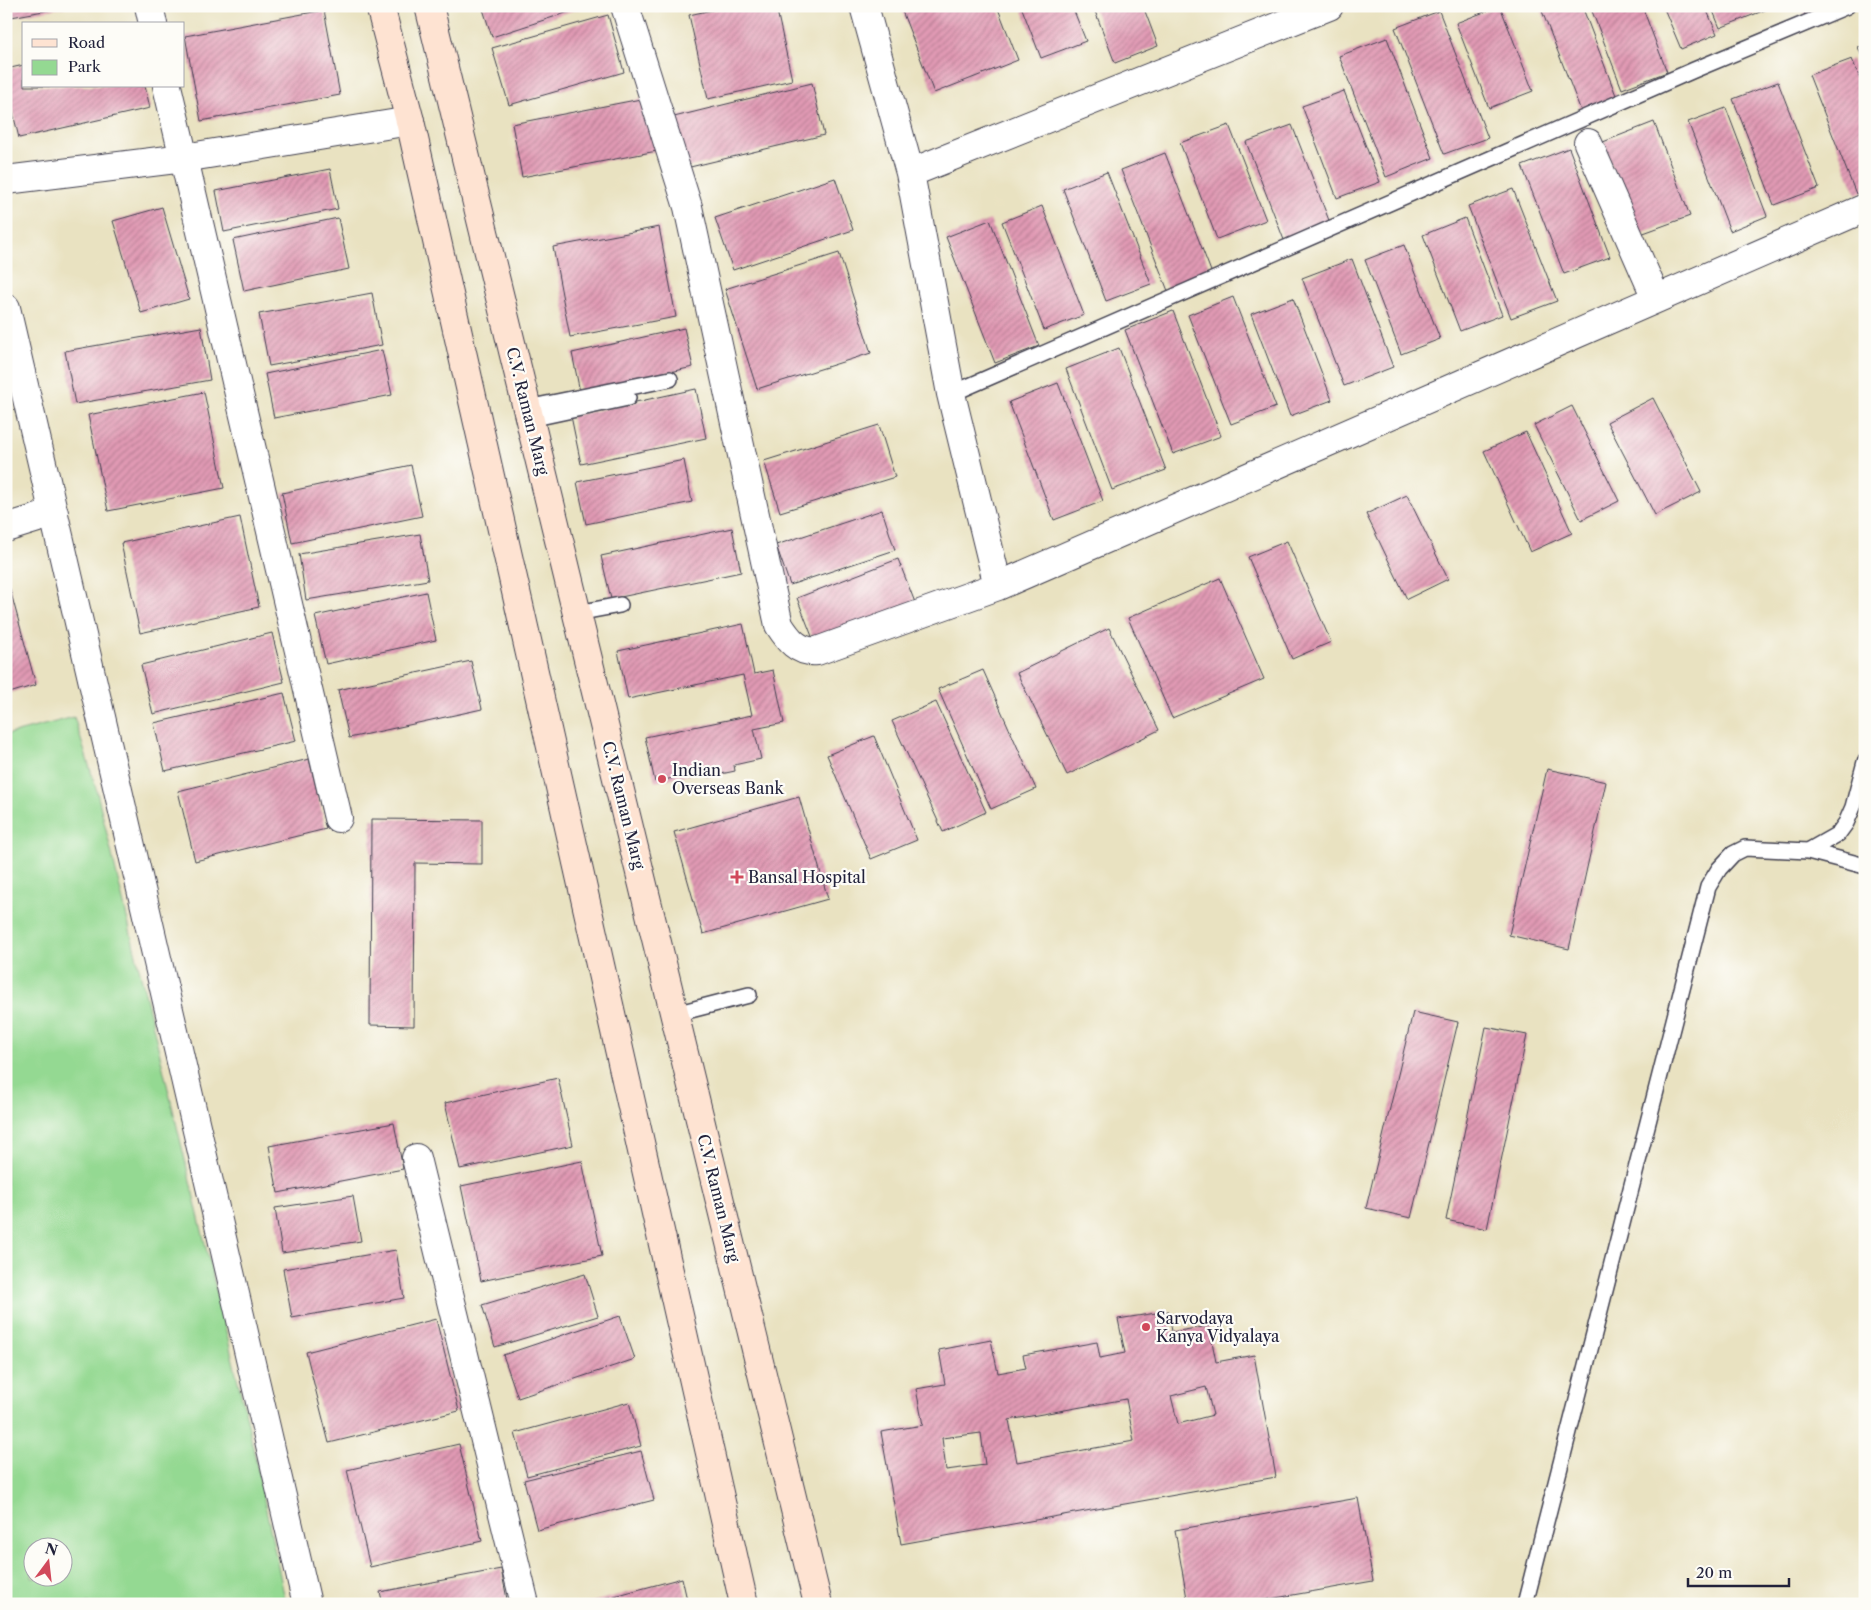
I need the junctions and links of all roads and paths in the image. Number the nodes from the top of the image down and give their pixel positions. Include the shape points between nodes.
1 (149, 6) edge
2 (380, 6) edge
3 (429, 6) edge
4 (625, 6) edge
5 (864, 6) edge
6 (1329, 6) edge
7 (1847, 6) edge
8 (153, 22) edge
9 (167, 88) edge
10 (410, 121) junction
11 (1588, 143) dead end
12 (184, 158) junction
13 (910, 173) junction
14 (6, 180) edge
15 (1865, 208) edge
16 (1656, 298) junction
17 (6, 308) edge
18 (670, 379) dead end
19 (951, 394) junction
20 (628, 398) dead end
21 (528, 414) junction
22 (54, 513) junction
23 (6, 528) edge
24 (998, 586) junction
25 (620, 605) dead end
26 (577, 613) junction
27 (1865, 762) edge
28 (338, 818) dead end
29 (1808, 851) junction
30 (1865, 866) edge
31 (749, 994) dead end
32 (674, 1014) junction
33 (416, 1158) dead end
34 (307, 1604) edge
35 (525, 1604) edge
36 (744, 1604) edge
37 (818, 1604) edge
38 (1525, 1604) edge

1 - 8 street
2 - 10 main road
3 - 21 main road, C.V. Raman Marg
4 - 24 street via 688,207 779,625 789,641 800,649 817,651
5 - 13 street
6 - 13 street
7 - 19 lane
9 - 12 street
10 - 12 street
10 - 36 main road
11 - 16 street
12 - 14 street
12 - 28 street
13 - 19 street
15 - 16 street
16 - 24 street
17 - 22 street
18 - 21 lane
19 - 24 street
20 - 21 lane
21 - 26 main road, C.V. Raman Marg
22 - 23 street
22 - 34 street
25 - 26 lane
26 - 32 main road, C.V. Raman Marg
27 - 29 lane via 1846,823 1838,834
29 - 30 lane
29 - 38 lane via 1745,848 1728,859 1708,887
31 - 32 lane
32 - 37 main road, C.V. Raman Marg
33 - 35 street

